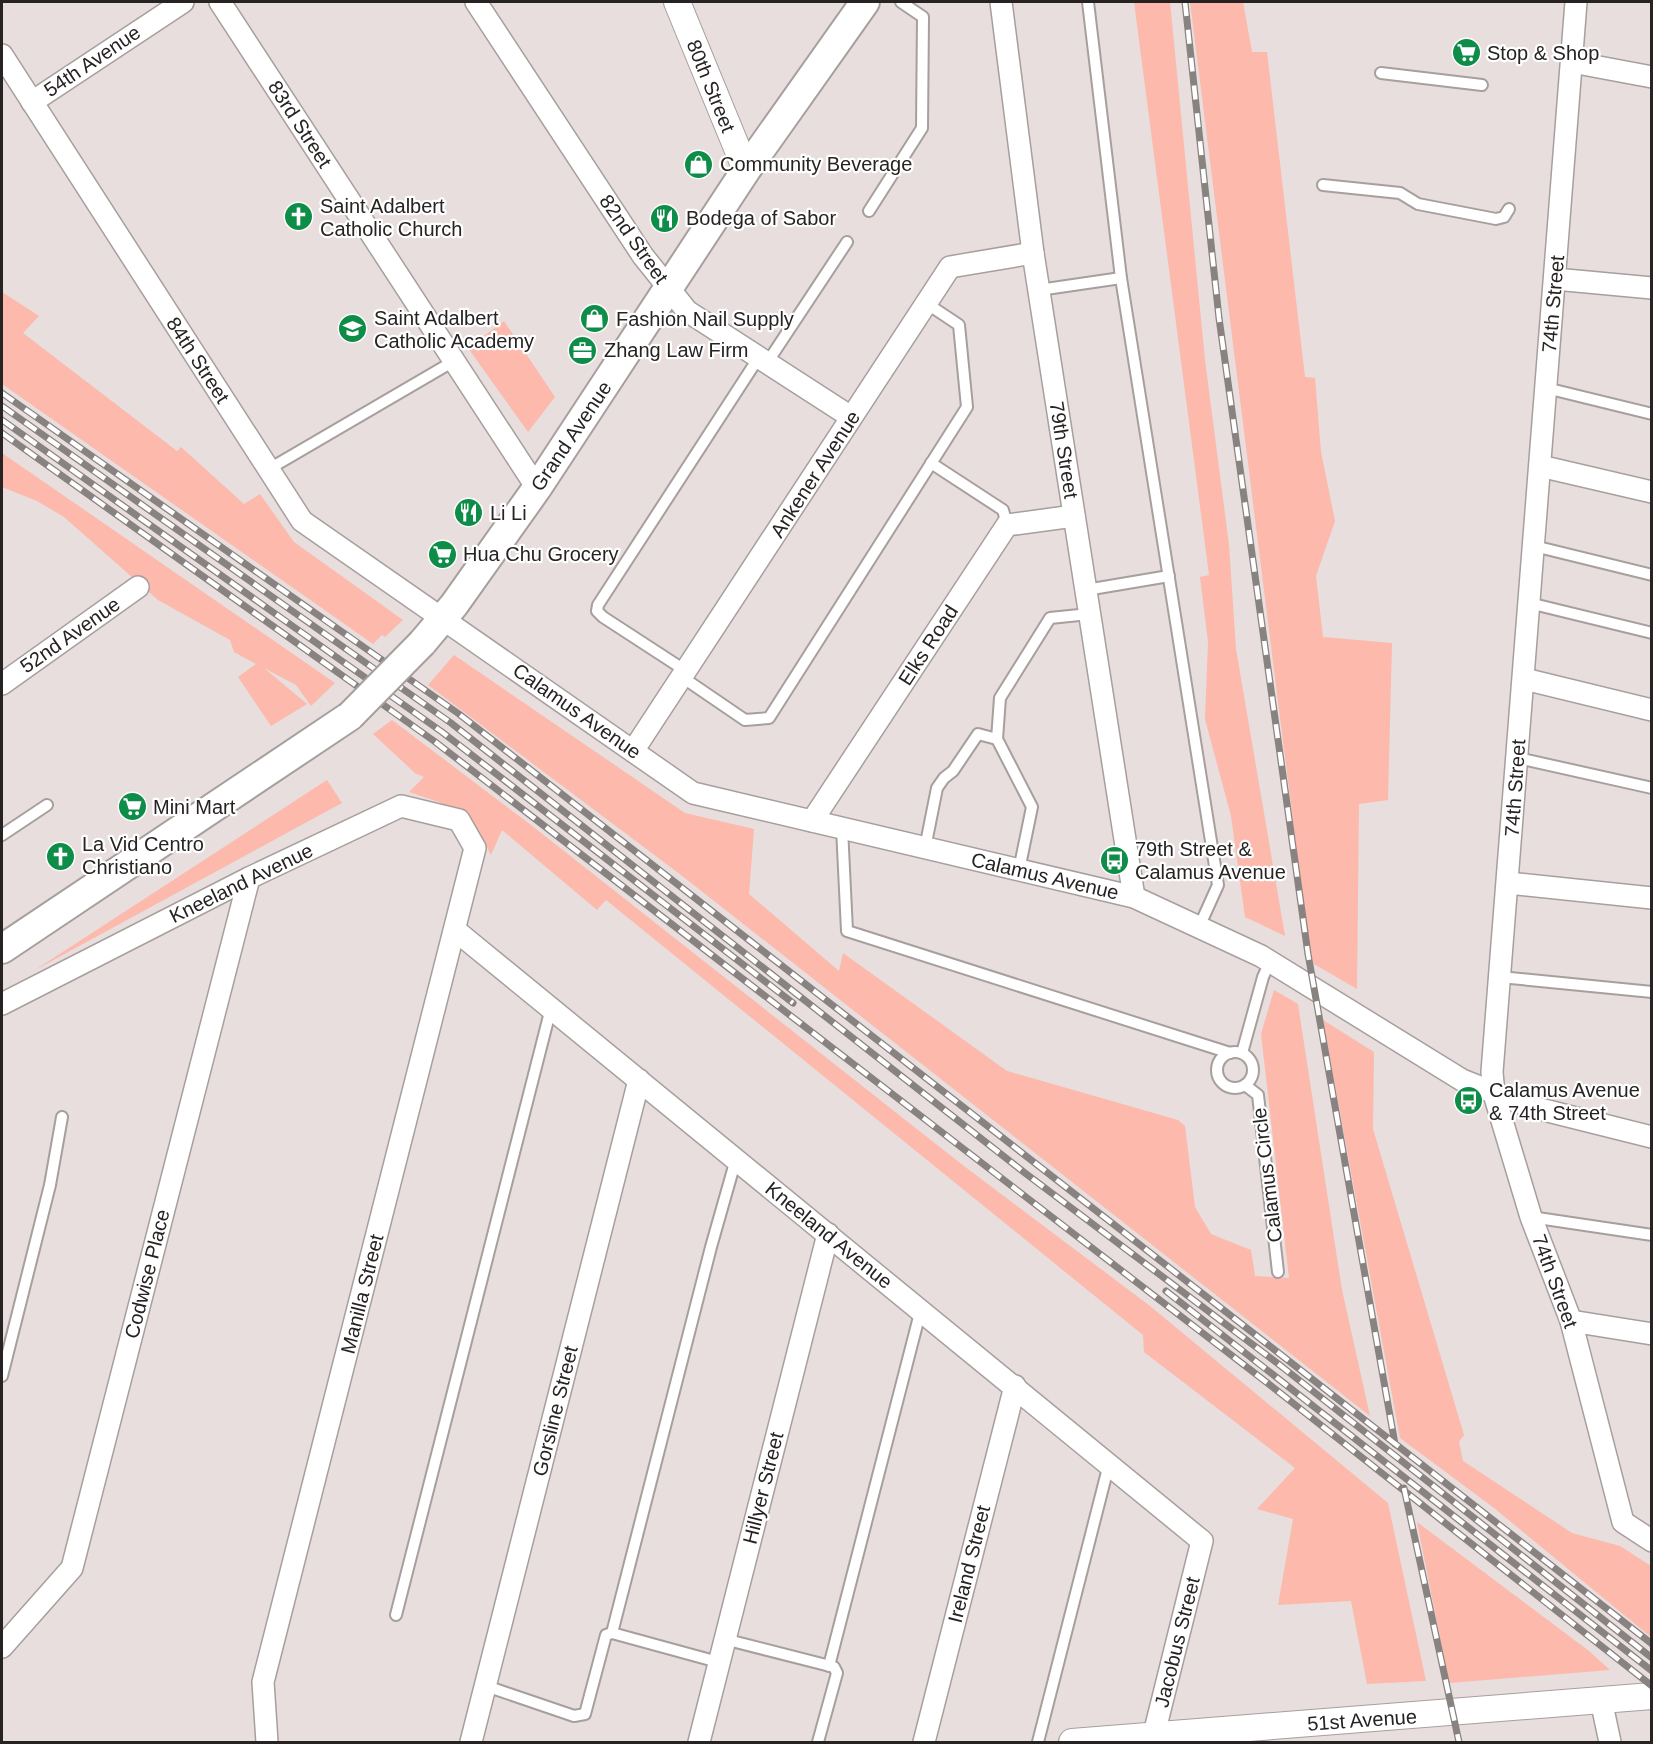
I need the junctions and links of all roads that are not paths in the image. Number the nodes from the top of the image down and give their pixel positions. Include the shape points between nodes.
1 (183, 2) edge
2 (220, 2) edge
3 (476, 2) edge
4 (677, 2) edge
5 (865, 2) edge
6 (901, 2) edge
7 (1001, 2) edge
8 (1088, 2) edge
9 (1576, 2) edge
10 (2, 55) edge
11 (1572, 62) junction
12 (1381, 73) dead end
13 (1652, 77) edge
14 (1482, 86) dead end
15 (32, 102) junction
16 (746, 170) junction
17 (1323, 185) dead end
18 (1509, 209) dead end
19 (869, 211) dead end
20 (847, 243) dead end
21 (1034, 253) junction
22 (1121, 278) junction
23 (1555, 279) junction
24 (1652, 288) edge
25 (669, 289) junction
26 (1039, 290) junction
27 (926, 303) junction
28 (763, 360) junction
29 (454, 361) junction
30 (1546, 388) junction
31 (1652, 414) edge
32 (851, 417) junction
33 (931, 463) junction
34 (1540, 466) junction
35 (268, 469) junction
36 (537, 488) junction
37 (1652, 492) edge
38 (1074, 516) junction
39 (1007, 525) junction
40 (1534, 546) junction
41 (1652, 574) edge
42 (1169, 576) junction
43 (138, 587) dead end
44 (1086, 591) junction
45 (1529, 603) junction
46 (1089, 614) junction
47 (444, 618) junction
48 (1652, 633) edge
49 (684, 674) junction
50 (1524, 679) junction
51 (2, 684) edge
52 (1652, 710) edge
53 (997, 740) junction
54 (633, 751) junction
55 (1518, 758) junction
56 (1652, 788) edge
57 (47, 805) dead end
58 (812, 821) junction
59 (842, 828) junction
60 (2, 835) edge
61 (475, 848) joint
62 (925, 848) junction
63 (1019, 870) junction
64 (249, 878) junction
65 (1508, 883) junction
66 (1134, 897) junction
67 (1652, 898) edge
68 (1199, 927) junction
69 (455, 930) junction
70 (2, 949) edge
71 (1270, 962) junction
72 (1500, 977) junction
73 (1652, 992) edge
74 (2, 1004) edge
75 (551, 1008) junction
76 (1236, 1053) junction
77 (639, 1080) junction
78 (1245, 1085) junction
79 (1494, 1094) junction
80 (62, 1117) dead end
81 (1652, 1137) edge
82 (736, 1159) junction
83 (1531, 1217) junction
84 (828, 1234) junction
85 (1652, 1234) edge
86 (1278, 1272) dead end
87 (921, 1309) junction
88 (1571, 1321) junction
89 (1652, 1334) edge
90 (2, 1376) edge
91 (1015, 1386) junction
92 (1110, 1463) junction
93 (1202, 1541) joint
94 (1652, 1541) edge
95 (396, 1615) dead end
96 (612, 1633) junction
97 (724, 1638) junction
98 (2, 1647) edge
99 (718, 1662) junction
100 (829, 1666) junction
101 (486, 1686) junction
102 (1652, 1696) edge
103 (1601, 1700) junction
104 (1153, 1739) edge
105 (267, 1743) edge
106 (471, 1743) edge
107 (699, 1743) edge
108 (818, 1743) edge
109 (924, 1743) edge
110 (1038, 1743) edge
111 (1072, 1743) edge
112 (1610, 1743) edge

1 - 15 street, 54th Avenue
2 - 29 street, 83rd Street
3 - 25 street, 82nd Street via 643,256
4 - 16 street, 80th Street
5 - 16 main road, Grand Avenue
6 - 19 lane via 923,17 922,128
7 - 21 street, 79th Street
8 - 22 lane
9 - 11 street, 74th Street
10 - 15 street, 84th Street
11 - 13 street
11 - 23 street, 74th Street
12 - 14 lane
15 - 35 street, 84th Street
16 - 25 main road, Grand Avenue
17 - 18 lane via 1400,193 1418,204 1496,219 1504,217
20 - 28 lane
21 - 26 street, 79th Street
21 - 27 street, Ankener Avenue via 950,267
22 - 26 lane
22 - 42 lane
23 - 24 street
23 - 30 street, 74th Street
25 - 28 street, 82nd Street via 687,311
25 - 36 main road, Grand Avenue
26 - 38 street, 79th Street
27 - 32 street, Ankener Avenue
27 - 33 lane via 959,325 967,407
28 - 32 street, 82nd Street
28 - 49 lane via 598,605 597,611 603,616
29 - 35 lane
29 - 36 street, 83rd Street
30 - 31 lane
30 - 34 street, 74th Street
32 - 49 street, Ankener Avenue
33 - 39 lane via 1003,510
33 - 49 lane via 769,718 745,720
34 - 37 street
34 - 40 street, 74th Street
35 - 47 street, 84th Street via 302,521
36 - 47 main road, Grand Avenue
38 - 39 street
38 - 44 street, 79th Street
39 - 58 street, Elks Road
40 - 41 lane
40 - 45 street, 74th Street
42 - 44 lane
42 - 68 lane via 1218,885
43 - 51 street, 52nd Avenue
44 - 46 street, 79th Street
45 - 48 lane
45 - 50 street, 74th Street
46 - 53 lane via 1050,618 1000,698
46 - 66 street, 79th Street
47 - 54 street, Calamus Avenue
47 - 70 main road, Grand Avenue, bridge via 350,716
49 - 54 street, Ankener Avenue
50 - 52 street
50 - 55 street, 74th Street
53 - 62 lane via 978,734 937,788
53 - 63 lane via 1032,807
54 - 58 street, Calamus Avenue via 693,793
55 - 56 lane
55 - 65 street, 74th Street
57 - 60 lane
58 - 59 street, Calamus Avenue
59 - 62 street, Calamus Avenue
59 - 76 lane via 847,931
61 - 64 street, Kneeland Avenue via 459,820 401,806
61 - 69 street, Manilla Street
62 - 63 street, Calamus Avenue
63 - 66 street, Calamus Avenue
64 - 74 street, Kneeland Avenue
64 - 98 street, Codwise Place via 72,1568
65 - 67 street
65 - 72 street, 74th Street
66 - 68 street, Calamus Avenue
68 - 71 street, Calamus Avenue
69 - 75 street, Kneeland Avenue
69 - 105 street, Manilla Street via 263,1682
71 - 76 lane
71 - 79 street, Calamus Avenue via 1462,1080
72 - 73 lane
72 - 79 street, 74th Street via 1492,1072
75 - 77 street, Kneeland Avenue
75 - 95 lane
76 - 78 lane via 1250,1060 1253,1071
76 - 78 lane via 1221,1059 1218,1074 1229,1086
77 - 82 street, Kneeland Avenue
77 - 101 street, Gorsline Street
78 - 86 lane, Calamus Circle via 1258,1095
79 - 81 street, Calamus Avenue
79 - 83 street, 74th Street
80 - 90 lane via 50,1185
82 - 84 street, Kneeland Avenue
82 - 96 lane
83 - 85 lane
83 - 88 street, 74th Street
84 - 87 street, Kneeland Avenue
84 - 97 street, Hillyer Street
87 - 91 street, Kneeland Avenue
87 - 100 lane
88 - 89 street
88 - 94 street, 74th Street via 1623,1522
91 - 92 street, Kneeland Avenue
91 - 109 street, Ireland Street
92 - 93 street, Kneeland Avenue
92 - 110 lane
93 - 104 street, Jacobus Street
96 - 99 lane
96 - 101 lane via 606,1635 585,1714 574,1716
97 - 99 street, Hillyer Street
97 - 100 lane
99 - 107 street, Hillyer Street
100 - 108 lane via 837,1673
101 - 106 street, Gorsline Street
102 - 103 street, 51st Avenue
103 - 104 street, 51st Avenue
103 - 112 street
104 - 111 street, 51st Avenue

